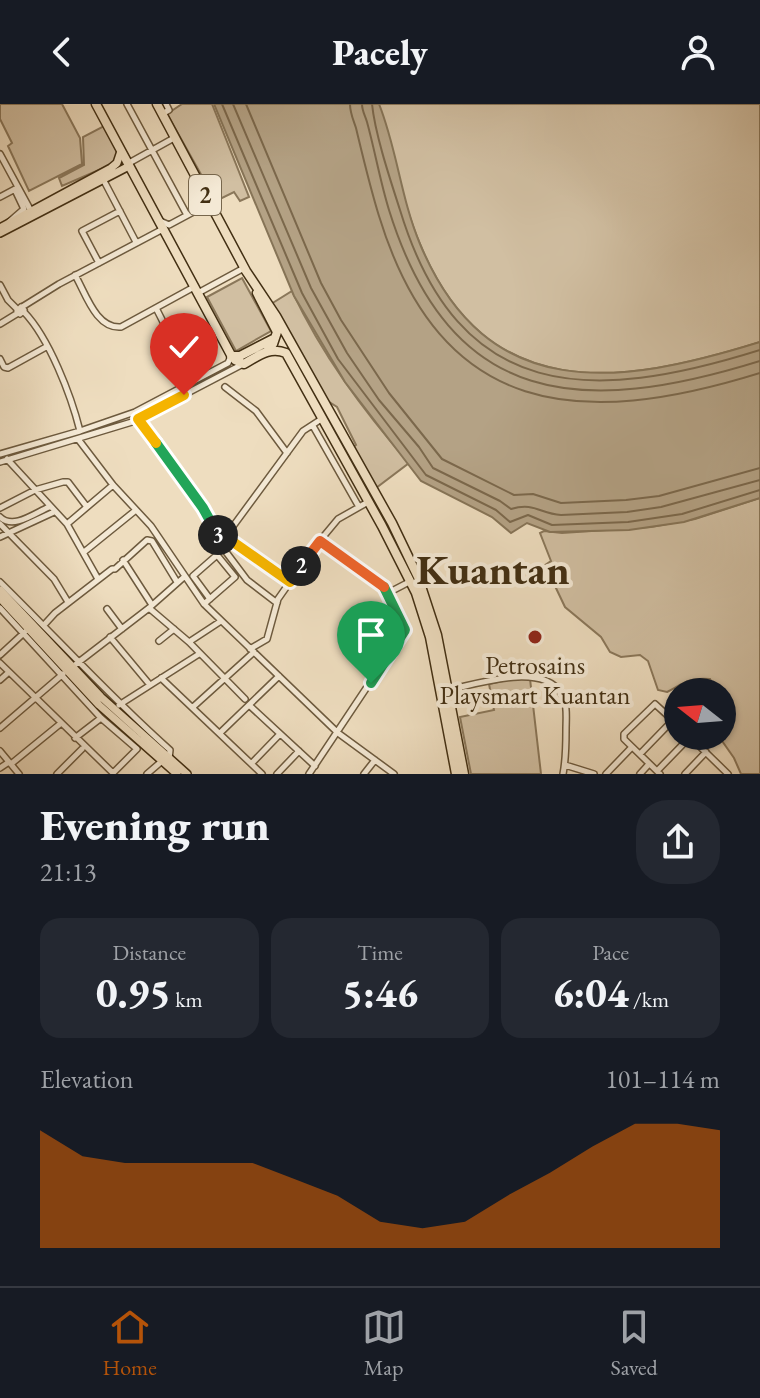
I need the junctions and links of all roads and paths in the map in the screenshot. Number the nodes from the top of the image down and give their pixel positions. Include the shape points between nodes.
1 (96, 104) edge
2 (127, 104) edge
3 (157, 104) edge
4 (166, 104) edge
5 (162, 114) junction
6 (174, 138) junction
7 (152, 150) junction
8 (121, 151) junction
9 (0, 154) edge
10 (128, 165) junction
11 (102, 178) junction
12 (16, 189) junction
13 (0, 197) edge
14 (210, 203) junction
15 (31, 211) junction
16 (120, 211) junction
17 (187, 215) junction
18 (161, 224) junction
19 (2, 227) edge
20 (136, 242) junction
21 (99, 263) junction
22 (244, 268) junction
23 (75, 275) junction
24 (0, 285) edge
25 (254, 285) junction
26 (196, 290) junction
27 (156, 308) junction
28 (20, 310) junction
29 (0, 324) edge
30 (276, 336) junction
31 (46, 347) junction
32 (267, 351) junction
33 (0, 359) edge
34 (230, 359) junction
35 (244, 364) junction
36 (232, 371) junction
37 (193, 381) junction
38 (225, 387) dead end
39 (187, 389) junction
40 (138, 419) junction
41 (328, 422) junction
42 (313, 426) junction
43 (80, 431) junction
44 (78, 439) junction
45 (287, 453) junction
46 (0, 454) edge
47 (3, 460) edge
48 (113, 485) junction
49 (35, 490) junction
50 (380, 504) junction
51 (363, 505) junction
52 (87, 507) junction
53 (0, 508) edge
54 (52, 509) junction
55 (136, 510) junction
56 (0, 517) edge
57 (380, 522) junction
58 (0, 524) edge
59 (67, 524) junction
60 (8, 533) junction
61 (0, 537) edge
62 (224, 539) junction
63 (320, 541) junction
64 (83, 552) junction
65 (123, 560) junction
66 (184, 577) junction
67 (98, 579) junction
68 (411, 581) junction
69 (0, 582) edge
70 (177, 582) junction
71 (290, 582) junction
72 (0, 590) edge
73 (388, 593) junction
74 (0, 598) edge
75 (210, 599) junction
76 (68, 602) junction
77 (277, 603) junction
78 (204, 604) junction
79 (150, 607) junction
80 (0, 608) edge
81 (107, 609) dead end
82 (221, 621) junction
83 (44, 625) junction
84 (122, 629) junction
85 (174, 629) junction
86 (26, 631) junction
87 (110, 637) junction
88 (159, 641) dead end
89 (189, 642) junction
90 (252, 650) junction
91 (199, 654) junction
92 (0, 655) edge
93 (0, 663) edge
94 (70, 668) junction
95 (9, 672) junction
96 (279, 676) junction
97 (161, 678) junction
98 (224, 679) junction
99 (0, 680) edge
100 (150, 685) junction
101 (448, 690) junction
102 (35, 698) junction
103 (245, 699) dead end
104 (119, 705) junction
105 (249, 705) junction
106 (193, 707) junction
107 (664, 712) edge
108 (101, 718) junction
109 (60, 724) junction
110 (0, 728) edge
111 (121, 731) junction
112 (221, 732) junction
113 (338, 733) junction
114 (664, 733) edge
115 (280, 734) junction
116 (75, 738) junction
117 (632, 747) junction
118 (82, 749) dead end
119 (678, 750) edge
120 (0, 751) edge
121 (299, 751) junction
122 (706, 752) joint
123 (640, 754) junction
124 (375, 760) junction
125 (162, 762) junction
126 (10, 763) junction
127 (252, 763) junction
128 (649, 764) junction
129 (565, 765) junction
130 (315, 766) junction
131 (0, 768) edge
132 (723, 772) edge
133 (190, 773) edge
134 (658, 773) edge
135 (19, 774) edge
136 (57, 774) edge
137 (147, 774) edge
138 (164, 774) edge
139 (177, 774) edge
140 (262, 774) edge
141 (277, 774) edge
142 (309, 774) edge
143 (364, 774) edge
144 (394, 774) edge
145 (456, 774) edge
146 (464, 774) edge
147 (563, 774) edge
148 (594, 774) edge
149 (606, 774) edge
150 (640, 774) edge
151 (685, 774) edge

1 - 8 highway
2 - 7 street
3 - 5 highway, 2
4 - 5 street via 169,110
5 - 6 highway, 2
6 - 7 street
6 - 14 highway, 2
7 - 10 street
7 - 17 street
8 - 10 highway
8 - 15 main road via 115,165
9 - 12 street
10 - 11 main road
10 - 18 highway
11 - 16 street
11 - 19 main road
12 - 13 street
12 - 15 street
12 - 19 street via 24,209
14 - 17 street
14 - 22 highway, 2
15 - 19 main road
16 - 20 street
16 - 21 street via 82,231
17 - 18 street
18 - 20 street
18 - 26 highway
20 - 21 street
21 - 23 street
22 - 25 highway, 2
22 - 26 street
23 - 27 street via 101,321 111,327
23 - 28 street
24 - 28 street
25 - 30 highway
25 - 41 highway, 2 via 325,407
26 - 27 street
26 - 34 highway
27 - 37 street
28 - 29 street
28 - 31 street
30 - 32 highway
30 - 34 highway
31 - 33 street via 8,368
31 - 43 street via 68,389
32 - 35 highway
32 - 41 highway via 288,356
34 - 35 highway
34 - 36 street
34 - 37 street
35 - 36 street
36 - 39 street
37 - 39 street
38 - 45 street via 256,411
39 - 40 street
39 - 43 street
40 - 44 street
40 - 62 street
41 - 42 street
41 - 50 highway
41 - 51 highway
42 - 45 street
42 - 51 street
43 - 46 street
44 - 47 street
44 - 48 street
45 - 62 street
47 - 49 street
48 - 52 street
48 - 55 street
49 - 52 street via 68,482
49 - 53 street
49 - 54 street
50 - 57 highway via 375,506
50 - 101 highway via 426,596
51 - 57 highway
51 - 63 street via 338,519
52 - 59 street
54 - 56 street via 13,523
54 - 59 street
54 - 60 street
55 - 64 street
55 - 66 street
57 - 68 highway
58 - 60 street
59 - 64 street
60 - 61 street
60 - 76 street via 54,579
62 - 71 street
62 - 77 street via 221,547 240,572
63 - 71 street
63 - 73 street
64 - 67 street
65 - 67 street
65 - 70 street via 149,539
65 - 79 street
66 - 70 street
66 - 78 street
67 - 76 street
68 - 73 street
68 - 145 highway via 430,637
69 - 83 street
70 - 79 street
71 - 77 street
72 - 94 main road
73 - 113 street via 405,634
74 - 86 main road
75 - 75 street via 235,577 217,555 193,576
75 - 78 street
76 - 83 street
77 - 90 street via 267,639
78 - 82 street
79 - 84 street
79 - 85 street
80 - 86 street
81 - 84 street
82 - 89 street
82 - 90 street
83 - 94 street
84 - 87 street
85 - 88 street
85 - 89 street
86 - 92 street
86 - 94 main road
87 - 94 street
87 - 100 street
89 - 91 street
90 - 96 street
90 - 98 street
91 - 97 street
91 - 98 street
93 - 95 street
94 - 102 street
94 - 104 street
94 - 108 street
94 - 111 main road
94 - 125 main road
95 - 99 street
95 - 102 street
96 - 105 street
96 - 113 street
97 - 100 street
97 - 106 street
98 - 103 street
98 - 106 street
100 - 104 street
101 - 129 street via 522,676 549,682 565,703
101 - 146 highway
102 - 109 street
102 - 110 street
104 - 125 street via 170,750
105 - 112 street
105 - 115 street
106 - 112 street
107 - 117 street via 652,705 624,734
108 - 111 street
108 - 116 street
109 - 116 street
109 - 126 street
111 - 116 street via 137,749 113,773
111 - 125 main road
112 - 127 street
113 - 124 street
113 - 130 street
114 - 123 street
115 - 121 street
115 - 127 street
117 - 123 street
117 - 149 street
118 - 136 street
119 - 134 street
120 - 126 street
121 - 130 street
121 - 141 street
122 - 132 street
122 - 151 street
123 - 128 street
124 - 143 street
124 - 144 street
125 - 133 main road
125 - 137 street
125 - 138 street
125 - 139 main road
126 - 131 street
126 - 135 street
127 - 140 street
128 - 134 street
128 - 150 street
129 - 147 street
129 - 148 street
130 - 142 street

